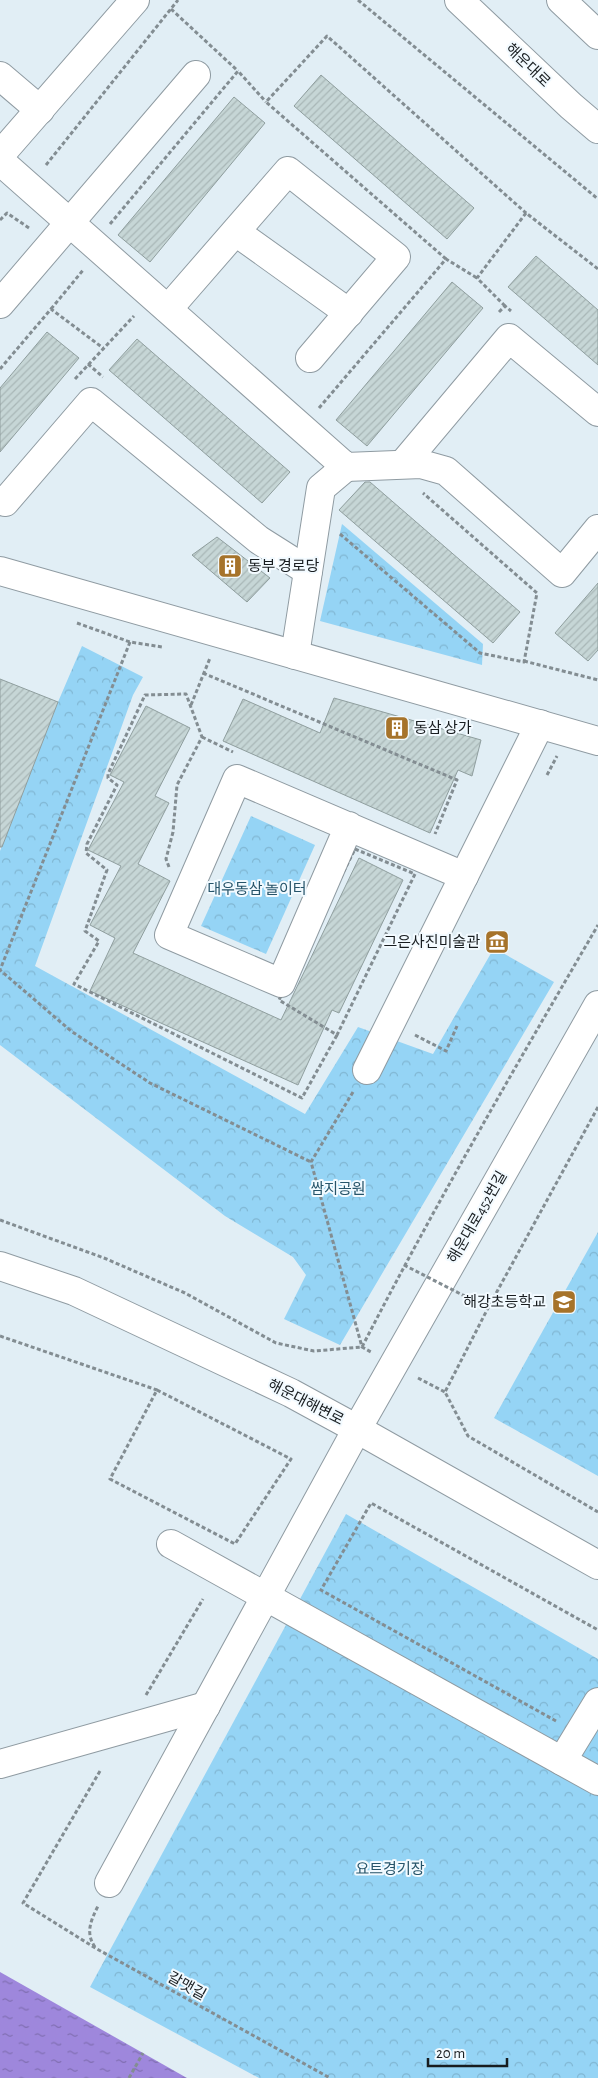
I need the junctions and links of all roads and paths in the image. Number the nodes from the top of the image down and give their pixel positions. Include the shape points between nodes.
1 (135, 0) edge
2 (178, 0) edge
3 (358, 0) edge
4 (460, 0) edge
5 (561, 0) edge
6 (171, 9) junction
7 (598, 35) edge
8 (238, 71) junction
9 (196, 75) dead end
10 (1, 79) edge
11 (266, 102) junction
12 (40, 110) junction
13 (598, 129) edge
14 (0, 155) edge
15 (0, 161) edge
16 (45, 164) dead end
17 (598, 199) edge
18 (526, 214) junction
19 (0, 220) edge
20 (70, 223) junction
21 (30, 228) dead end
22 (105, 230) dead end
23 (236, 232) junction
24 (446, 259) junction
25 (598, 269) edge
26 (91, 275) dead end
27 (477, 278) junction
28 (0, 304) edge
29 (504, 306) junction
30 (51, 309) junction
31 (168, 309) junction
32 (512, 312) dead end
33 (137, 313) dead end
34 (349, 313) junction
35 (498, 313) dead end
36 (103, 348) junction
37 (310, 358) dead end
38 (0, 369) edge
39 (110, 383) dead end
40 (319, 408) dead end
41 (598, 412) edge
42 (403, 464) dead end
43 (346, 467) junction
44 (421, 492) dead end
45 (5, 502) dead end
46 (333, 528) dead end
47 (598, 530) edge
48 (0, 571) edge
49 (308, 571) junction
50 (166, 648) dead end
51 (202, 654) dead end
52 (295, 655) junction
53 (210, 656) junction
54 (220, 658) dead end
55 (524, 661) junction
56 (203, 674) junction
57 (598, 680) edge
58 (190, 706) dead end
59 (540, 724) junction
60 (202, 737) dead end
61 (598, 741) edge
62 (237, 754) dead end
63 (352, 837) junction
64 (433, 839) dead end
65 (464, 876) junction
66 (598, 925) edge
67 (598, 1005) edge
68 (457, 1026) dead end
69 (412, 1034) dead end
70 (362, 1078) joint
71 (598, 1106) edge
72 (311, 1162) junction
73 (0, 1220) edge
74 (404, 1265) junction
75 (0, 1266) edge
76 (488, 1308) junction
77 (0, 1336) edge
78 (362, 1347) junction
79 (156, 1390) junction
80 (357, 1429) junction
81 (598, 1512) edge
82 (171, 1544) dead end
83 (598, 1565) edge
84 (266, 1597) junction
85 (203, 1598) dead end
86 (598, 1630) edge
87 (144, 1698) dead end
88 (598, 1702) edge
89 (206, 1706) junction
90 (556, 1721) dead end
91 (562, 1761) junction
92 (0, 1764) edge
93 (100, 1771) dead end
94 (598, 1781) edge
95 (109, 1883) joint
96 (97, 1949) junction
97 (143, 2053) dead end
98 (129, 2078) edge
99 (330, 2078) edge

1 - 12 street
2 - 6 path
3 - 17 path
4 - 13 street, 해운대로
5 - 7 street
6 - 8 path
6 - 16 path
8 - 11 path
8 - 22 path
9 - 20 street
10 - 12 street
11 - 18 path via 327,36
11 - 24 path
12 - 14 street
15 - 20 street
18 - 25 path
18 - 27 path
19 - 21 path via 7,213
20 - 28 street
20 - 31 street
23 - 31 street
23 - 34 street
23 - 34 street via 288,171 396,257
24 - 27 path
24 - 40 path
26 - 30 path via 84,269
27 - 29 path
29 - 32 path
29 - 35 path
30 - 36 path
30 - 38 path
31 - 43 street
33 - 36 path
34 - 37 street
36 - 39 path via 88,364
41 - 42 street via 509,338
43 - 47 street via 421,464 446,471 562,573
43 - 49 street via 321,488
44 - 55 path via 537,593
45 - 49 street via 91,402 259,540
46 - 55 path via 480,653
48 - 52 street
49 - 52 street
50 - 72 path via 130,642 0,970 71,1031 150,1083
51 - 53 path
52 - 59 street
53 - 54 path
53 - 56 path
55 - 57 path
56 - 58 path
56 - 64 path via 457,780
59 - 61 street
59 - 65 street
60 - 62 path
63 - 63 path via 415,874 337,1036 279,1000
63 - 63 street via 236,779 169,935 281,983
63 - 65 street
65 - 70 street
66 - 74 path
67 - 80 street, 해운대로452번길
68 - 69 path via 446,1051
70 - 72 path
71 - 76 path
72 - 78 path
73 - 78 path via 104,1258 185,1293 276,1343 314,1351
74 - 76 path, bridge
74 - 78 path
75 - 80 street, 해운대해변로 via 74,1291 291,1393
76 - 81 path via 445,1392 468,1436
77 - 79 path
79 - 79 path via 291,1459 235,1544 110,1479
80 - 83 street, 해운대해변로
80 - 84 street, 해운대로452번길
82 - 84 street
84 - 89 street, 해운대로452번길
84 - 91 street
85 - 87 path
86 - 90 path via 371,1503 321,1590
88 - 91 street
89 - 92 street
89 - 95 street, 해운대로452번길
91 - 94 street
93 - 96 path, 갈맷길 via 23,1902
95 - 96 path via 90,1922 91,1940
96 - 99 path, 갈맷길
97 - 98 path

